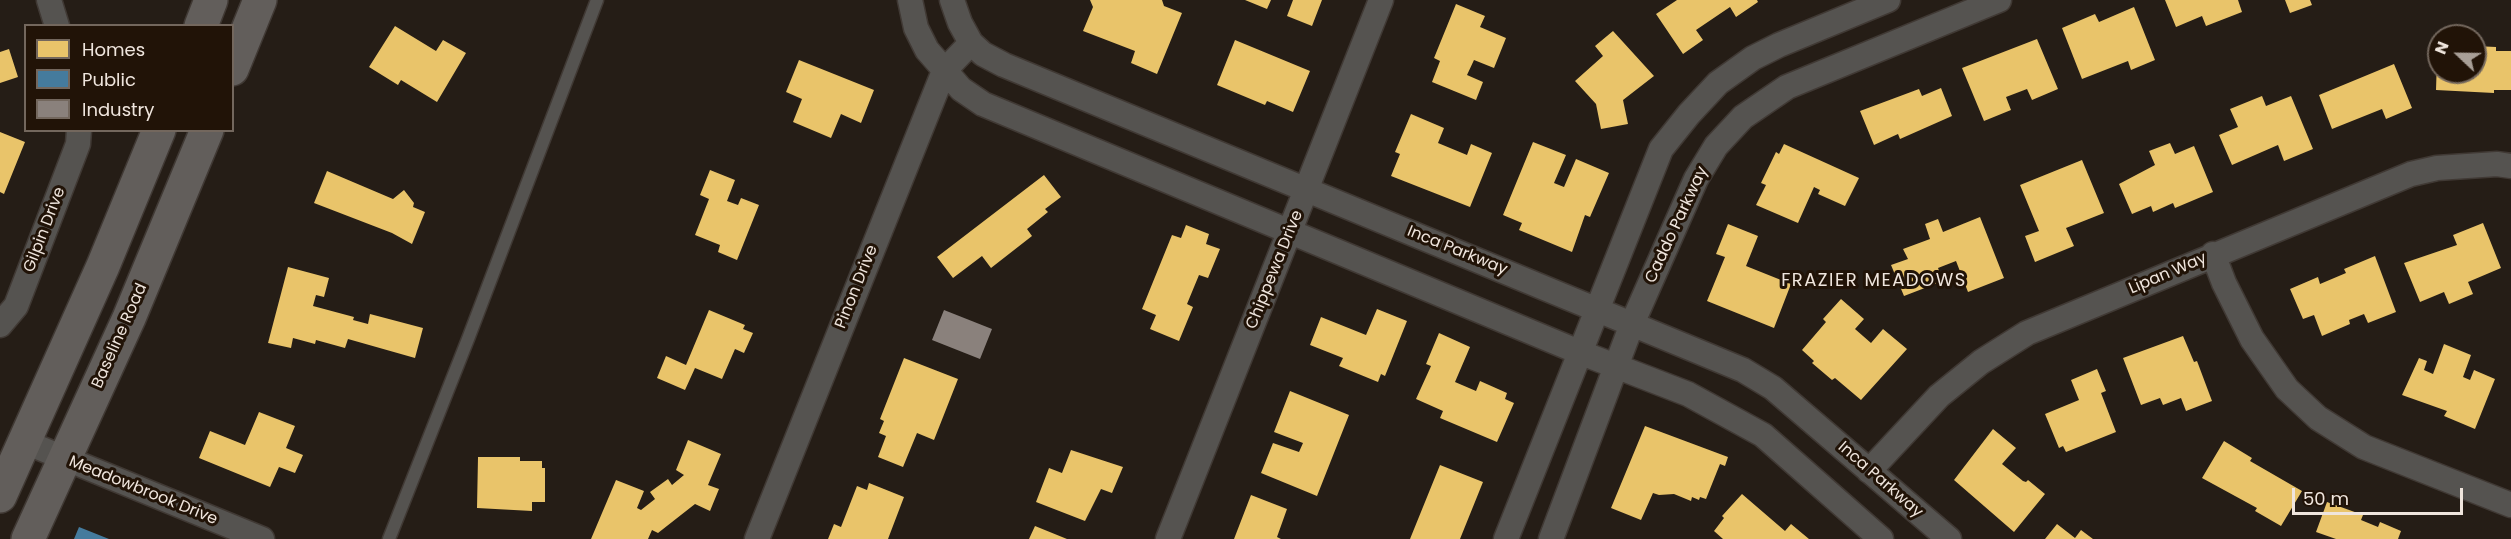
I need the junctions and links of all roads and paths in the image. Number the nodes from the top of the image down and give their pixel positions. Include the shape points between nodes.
1 (49, 0) edge
2 (211, 0) edge
3 (260, 0) edge
4 (597, 0) edge
5 (910, 0) edge
6 (952, 0) edge
7 (1381, 0) edge
8 (1888, 0) edge
9 (1999, 0) edge
10 (56, 24) edge
11 (202, 24) edge
12 (971, 43) junction
13 (234, 64) edge
14 (944, 71) junction
15 (79, 132) edge
16 (158, 132) edge
17 (206, 132) edge
18 (2511, 166) edge
19 (1308, 190) junction
20 (1291, 231) junction
21 (2213, 254) junction
22 (1596, 309) junction
23 (1632, 324) junction
24 (0, 325) edge
25 (1579, 352) junction
26 (1616, 365) junction
27 (25, 442) junction
28 (66, 459) junction
29 (1869, 471) junction
30 (0, 496) edge
31 (2511, 505) edge
32 (28, 539) edge
33 (262, 539) edge
34 (389, 539) edge
35 (757, 539) edge
36 (1168, 539) edge
37 (1506, 539) edge
38 (1551, 539) edge
39 (1881, 539) edge
40 (1948, 539) edge

1 - 10 street
2 - 11 main road
3 - 13 main road
4 - 34 lane
5 - 14 street via 916,28
6 - 12 street, Inca Parkway
7 - 19 street, Chippewa Drive
8 - 22 street via 1779,45 1718,83 1661,149
9 - 23 street, Caddo Parkway via 1787,87 1743,117 1716,146 1695,179
12 - 14 street, Pinon Drive
12 - 19 street, Inca Parkway via 1004,65
14 - 20 street via 983,104
14 - 35 street, Pinon Drive
15 - 24 street, Gilpin Drive via 78,144 16,306
16 - 27 main road
17 - 28 main road, Baseline Road
18 - 21 street, Lipan Way via 2438,168 2411,174
19 - 20 street, Chippewa Drive
19 - 22 street, Inca Parkway
20 - 25 street
20 - 36 street, Chippewa Drive
21 - 29 street, Lipan Way via 2027,333 1981,362 1939,396
21 - 31 street via 2252,339 2288,390 2318,418 2364,447
22 - 23 street, Inca Parkway
22 - 25 street
23 - 26 street, Caddo Parkway
23 - 29 street, Inca Parkway via 1723,361 1773,388
25 - 26 street
25 - 37 street
26 - 38 street, Caddo Parkway
26 - 39 street via 1688,394 1763,435
27 - 28 street, Meadowbrook Drive
27 - 30 main road
28 - 32 main road, Baseline Road
28 - 33 street, Meadowbrook Drive
29 - 40 street, Inca Parkway

